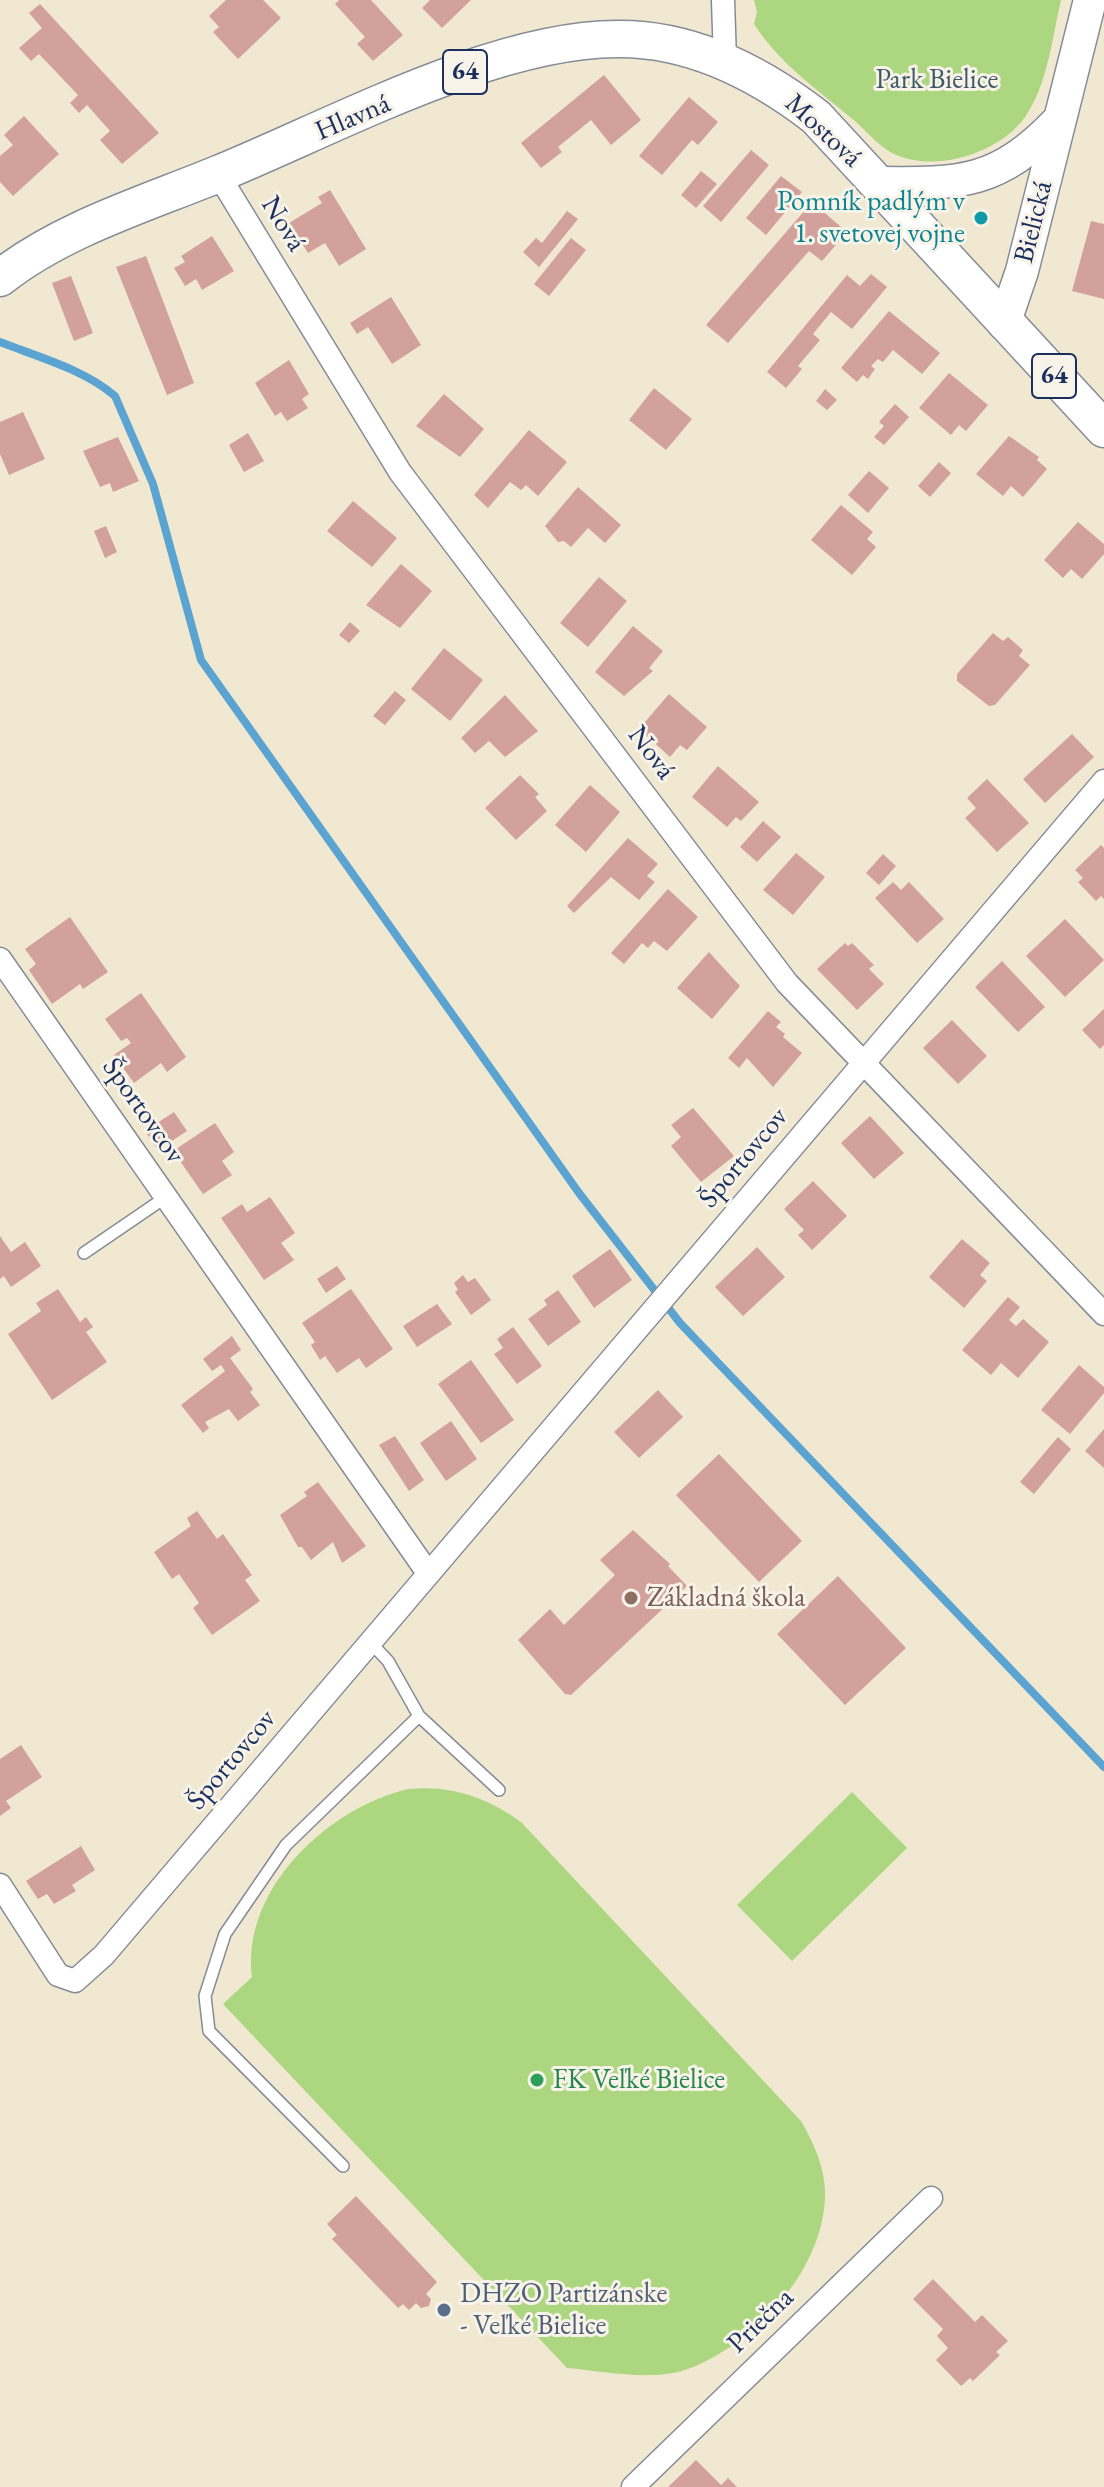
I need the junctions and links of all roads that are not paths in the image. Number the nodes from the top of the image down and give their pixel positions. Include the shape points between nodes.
1 (723, 0) edge
2 (1090, 0) edge
3 (725, 61) junction
4 (1059, 120) junction
5 (218, 174) junction
6 (878, 183) junction
7 (0, 278) edge
8 (1004, 324) junction
9 (1104, 429) edge
10 (1104, 781) edge
11 (0, 959) edge
12 (864, 1064) junction
13 (166, 1197) junction
14 (84, 1253) dead end
15 (1104, 1314) edge
16 (428, 1573) junction
17 (371, 1643) junction
18 (419, 1716) junction
19 (499, 1790) dead end
20 (0, 1885) edge
21 (343, 2166) dead end
22 (931, 2198) dead end
23 (633, 2487) edge

1 - 3 street
2 - 4 main road, Bielická
3 - 5 main road, Hlavná / 64 via 654,42 567,42 487,64
3 - 6 main road, Mostová / 64 via 816,117
4 - 6 main road, Bielická via 1027,153 985,174 948,182
4 - 8 main road, Bielická
5 - 7 main road, Hlavná / 64 via 95,225
5 - 12 street, Nová via 400,472 787,983
6 - 8 main road, Mostová / 64
8 - 9 main road, Mostová / 64
10 - 12 street, Športovcov
11 - 13 street, Športovcov
12 - 15 street, Nová
12 - 16 street, Športovcov
13 - 14 lane
13 - 16 street, Športovcov
16 - 17 street, Športovcov
17 - 18 lane via 388,1661
17 - 20 street, Športovcov via 104,1955 75,1981 58,1975
18 - 19 lane
18 - 21 lane via 286,1845 225,1934 205,1996 209,2031
22 - 23 street, Priečna

